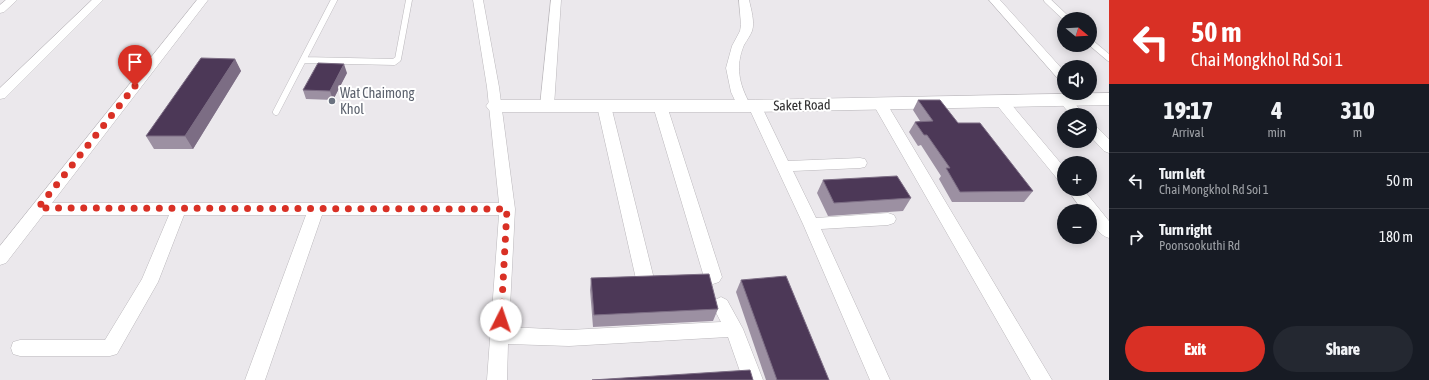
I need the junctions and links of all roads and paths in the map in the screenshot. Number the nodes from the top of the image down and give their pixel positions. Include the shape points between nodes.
1 (12, 0) edge
2 (98, 0) edge
3 (203, 0) edge
4 (334, 0) edge
5 (409, 0) edge
6 (478, 0) edge
7 (556, 0) edge
8 (744, 0) edge
9 (994, 0) edge
10 (1048, 0) edge
11 (0, 10) edge
12 (1060, 12) edge
13 (1097, 48) edge
14 (1108, 58) edge
15 (304, 60) junction
16 (1057, 70) edge
17 (0, 95) edge
18 (1109, 99) edge
19 (1001, 101) junction
20 (1075, 102) edge
21 (880, 104) junction
22 (495, 106) junction
23 (547, 106) junction
24 (604, 106) junction
25 (660, 106) junction
26 (750, 106) junction
27 (276, 112) dead end
28 (1097, 135) edge
29 (1109, 148) edge
30 (860, 163) dead end
31 (784, 166) junction
32 (1057, 169) edge
33 (1080, 196) edge
34 (38, 208) junction
35 (179, 209) junction
36 (316, 209) junction
37 (507, 209) junction
38 (888, 219) dead end
39 (811, 224) junction
40 (1109, 232) edge
41 (0, 258) edge
42 (713, 277) dead end
43 (645, 279) edge
44 (721, 305) dead end
45 (734, 329) junction
46 (500, 335) junction
47 (20, 348) dead end
48 (752, 378) edge
49 (733, 379) edge
50 (255, 380) edge
51 (497, 380) edge
52 (880, 380) edge
53 (1042, 380) edge

1 - 11 street
2 - 17 street
3 - 34 street
4 - 15 lane
5 - 15 lane via 398,59 394,62
6 - 22 street
7 - 23 street
8 - 26 street via 746,31 738,46 732,68 738,92
9 - 16 street
10 - 12 lane
13 - 14 lane
15 - 27 lane
18 - 20 street, Saket Road
19 - 20 street, Saket Road
19 - 21 street, Saket Road
19 - 32 street
21 - 26 street, Saket Road
21 - 53 street
22 - 23 street, Saket Road
22 - 37 street
23 - 24 street, Saket Road
24 - 25 street, Saket Road
24 - 43 street
25 - 26 street, Saket Road
25 - 42 street
26 - 31 street
28 - 29 street
30 - 31 street
31 - 39 street
33 - 40 street
34 - 35 street
34 - 41 street
35 - 36 street
35 - 47 street via 149,282 110,348
36 - 37 street
36 - 50 street
37 - 46 street
38 - 39 street
39 - 52 street
44 - 45 street
45 - 46 street via 569,338
45 - 48 street
46 - 51 street
48 - 49 street

